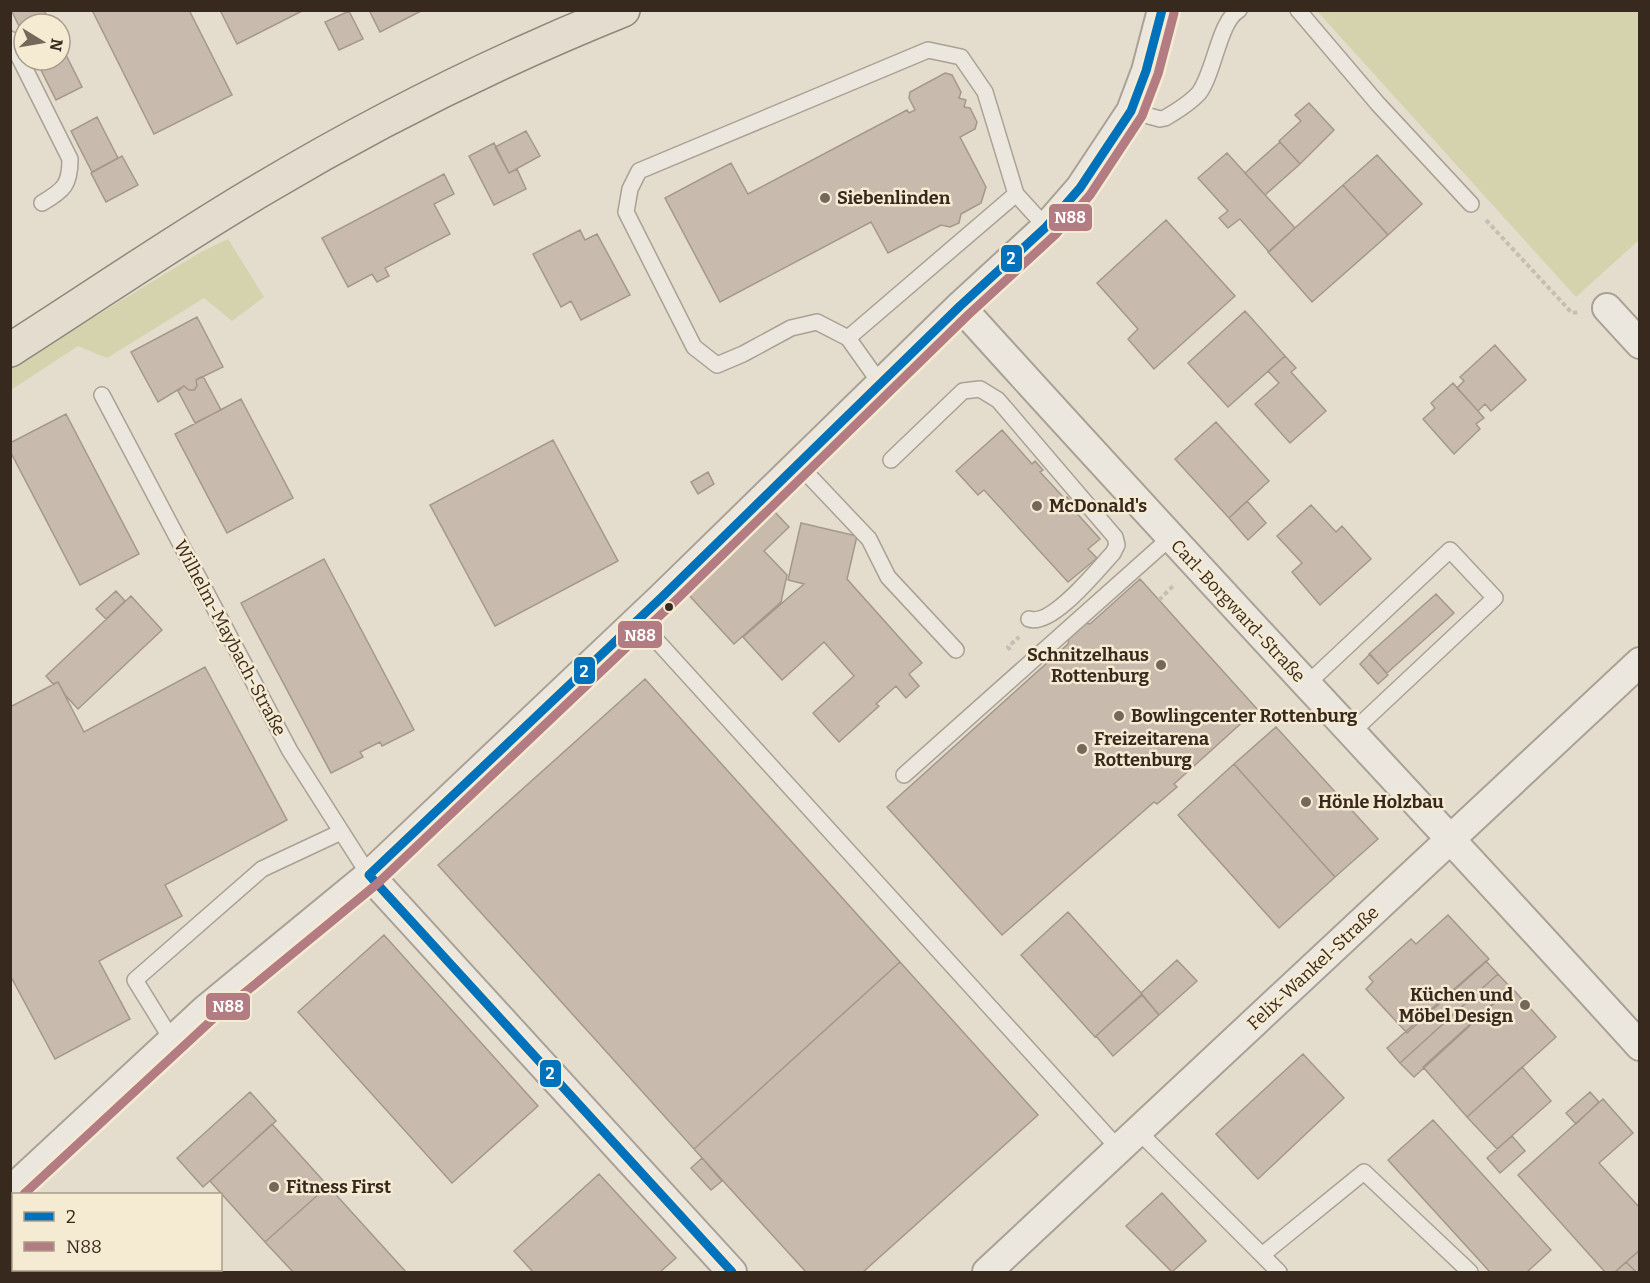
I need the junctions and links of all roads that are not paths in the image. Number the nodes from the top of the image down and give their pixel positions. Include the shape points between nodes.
1 (623, 10) edge
2 (1162, 10) edge
3 (1239, 10) edge
4 (1298, 10) edge
5 (10, 39) edge
6 (1131, 111) junction
7 (1016, 194) junction
8 (42, 203) dead end
9 (1471, 204) road end
10 (1046, 227) junction
11 (960, 306) junction
12 (1607, 308) road end
13 (848, 338) junction
14 (1640, 344) edge
15 (10, 350) edge
16 (880, 383) junction
17 (102, 395) dead end
18 (891, 460) dead end
19 (797, 463) junction
20 (1170, 538) junction
21 (638, 620) junction
22 (1029, 620) dead end
23 (956, 650) dead end
24 (1640, 662) edge
25 (1307, 684) junction
26 (1352, 732) junction
27 (904, 775) dead end
28 (341, 832) junction
29 (1452, 838) junction
30 (369, 875) junction
31 (172, 1040) junction
32 (1640, 1046) edge
33 (1129, 1140) junction
34 (10, 1191) edge
35 (1262, 1255) junction
36 (732, 1272) edge
37 (987, 1272) edge
38 (1280, 1272) edge
39 (1470, 1272) edge

1 - 15 main road via 498,64 345,141 262,188
2 - 6 street
3 - 6 lane via 1224,26 1218,52 1197,94 1165,118
4 - 9 lane via 1377,104
5 - 8 lane via 70,159 70,179
6 - 10 street via 1080,188
7 - 10 lane
7 - 13 lane
7 - 13 lane via 985,92 961,57 928,50 639,171 630,189 626,212 694,347 717,365 790,328 817,322
10 - 11 street
11 - 16 street
11 - 20 street, Carl-Borgward-Straße
12 - 14 street
13 - 16 lane
16 - 19 street
17 - 28 lane, Wilhelm-Maybach-Straße via 290,751
18 - 22 lane via 963,391 980,389 998,400 1115,537 1117,545 1056,611 1036,622
19 - 21 street
19 - 23 lane via 869,539 888,577
20 - 25 street, Carl-Borgward-Straße
20 - 27 lane via 1116,593
21 - 30 street
21 - 33 lane
24 - 29 street, Felix-Wankel-Straße
25 - 26 street, Carl-Borgward-Straße
25 - 26 lane via 1450,550 1495,597
26 - 29 street, Carl-Borgward-Straße
28 - 30 lane, Wilhelm-Maybach-Straße
28 - 31 lane via 262,868 135,980
29 - 32 street, Carl-Borgward-Straße
29 - 33 street, Felix-Wankel-Straße
30 - 31 street
30 - 36 street
31 - 34 street
33 - 35 lane
33 - 37 street, Felix-Wankel-Straße
35 - 38 lane
35 - 39 lane via 1364,1172

